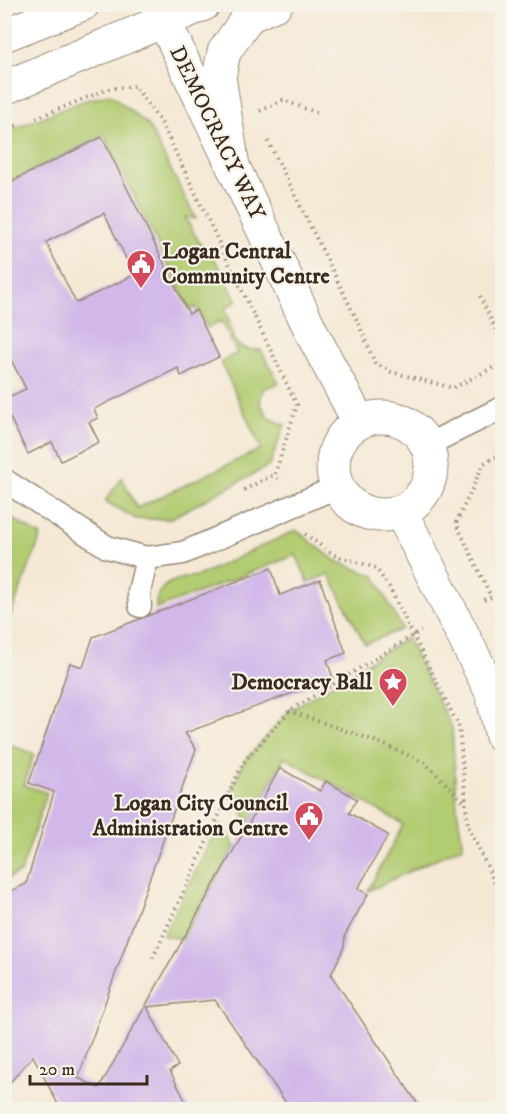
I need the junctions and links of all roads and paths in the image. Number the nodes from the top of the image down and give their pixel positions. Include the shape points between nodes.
1 (82, 4) edge
2 (204, 4) edge
3 (276, 4) edge
4 (159, 13) edge
5 (4, 35) edge
6 (4, 88) edge
7 (254, 113) dead end
8 (317, 113) dead end
9 (4, 130) edge
10 (264, 134) dead end
11 (233, 166) junction
12 (480, 296) dead end
13 (502, 343) edge
14 (502, 363) edge
15 (502, 408) edge
16 (360, 422) junction
17 (427, 445) junction
18 (502, 454) edge
19 (275, 474) junction
20 (4, 480) edge
21 (338, 487) junction
22 (233, 495) dead end
23 (291, 506) junction
24 (401, 512) junction
25 (147, 558) junction
26 (140, 606) dead end
27 (455, 618) junction
28 (413, 634) junction
29 (289, 711) junction
30 (502, 736) edge
31 (466, 804) junction
32 (502, 898) edge
33 (153, 958) dead end

1 - 5 street
2 - 4 street
3 - 11 street via 249,16 224,52 219,77
4 - 6 street
4 - 11 street, DEMOCRACY WAY
7 - 8 path via 283,100
9 - 19 path via 108,89 135,86 162,124 297,405
10 - 14 path via 375,363 391,372 453,388
11 - 16 street, DEMOCRACY WAY via 314,337
12 - 13 path
15 - 17 lane
16 - 17 street via 374,417 405,422
16 - 21 street via 347,431 336,451 333,473
17 - 24 street via 431,468 425,492
18 - 27 path via 484,463 456,523 491,597
19 - 22 path
19 - 23 path
20 - 25 lane via 107,548
21 - 23 lane
21 - 24 street via 345,500 357,509 386,516
23 - 25 lane via 183,553
23 - 28 path via 304,533 334,555 376,568
24 - 27 street
25 - 26 lane via 139,592
27 - 28 path
27 - 30 street via 492,693
28 - 29 path
28 - 31 path via 459,727
29 - 31 path via 424,762
29 - 33 path via 243,763
31 - 32 path via 468,826

